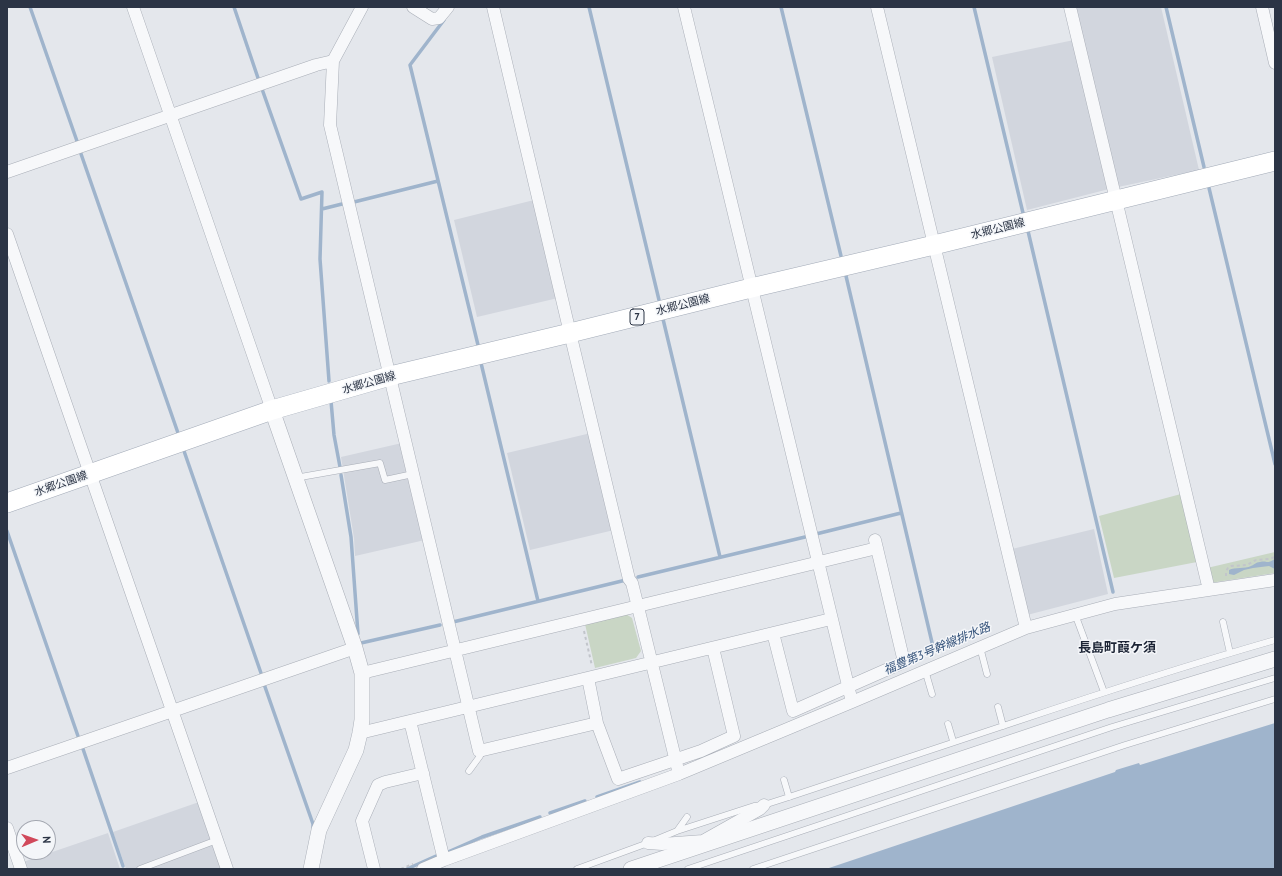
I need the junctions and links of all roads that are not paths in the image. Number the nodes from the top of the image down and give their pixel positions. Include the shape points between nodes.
1 (133, 7) edge
2 (362, 7) edge
3 (412, 7) edge
4 (448, 7) edge
5 (493, 7) edge
6 (684, 7) edge
7 (877, 7) edge
8 (1070, 7) edge
9 (1262, 7) edge
10 (333, 61) junction
11 (1275, 63) edge
12 (170, 115) junction
13 (1275, 161) edge
14 (7, 172) edge
15 (1117, 200) junction
16 (7, 234) edge
17 (934, 245) junction
18 (751, 288) junction
19 (570, 334) junction
20 (390, 376) junction
21 (272, 410) junction
22 (90, 474) junction
23 (413, 474) junction
24 (295, 478) junction
25 (7, 503) edge
26 (818, 563) junction
27 (1275, 580) edge
28 (1209, 590) junction
29 (638, 607) junction
30 (1075, 614) junction
31 (831, 619) junction
32 (1223, 622) dead end
33 (1026, 628) junction
34 (773, 633) junction
35 (1275, 640) edge
36 (980, 647) junction
37 (355, 648) junction
38 (713, 648) junction
39 (454, 650) junction
40 (1230, 653) junction
41 (1275, 659) edge
42 (652, 663) junction
43 (925, 670) junction
44 (362, 673) junction
45 (987, 674) dead end
46 (591, 677) junction
47 (1275, 678) edge
48 (848, 687) junction
49 (1104, 692) junction
50 (932, 694) dead end
51 (1275, 699) edge
52 (852, 702) junction
53 (469, 706) junction
54 (998, 707) dead end
55 (172, 711) junction
56 (410, 721) junction
57 (597, 723) junction
58 (948, 724) dead end
59 (1003, 726) junction
60 (360, 733) junction
61 (953, 741) junction
62 (479, 751) junction
63 (675, 759) junction
64 (7, 768) edge
65 (469, 771) dead end
66 (423, 773) junction
67 (679, 774) junction
68 (784, 780) dead end
69 (789, 797) junction
70 (764, 805) junction
71 (687, 817) dead end
72 (7, 828) edge
73 (677, 831) junction
74 (217, 840) junction
75 (703, 842) junction
76 (648, 843) junction
77 (444, 860) junction
78 (21, 869) edge
79 (140, 869) edge
80 (227, 869) edge
81 (311, 869) edge
82 (374, 869) edge
83 (423, 869) edge
84 (577, 869) edge
85 (631, 869) edge
86 (688, 869) edge
87 (753, 869) edge

1 - 12 street
2 - 10 street
3 - 4 street via 432,19 439,18
5 - 19 street
6 - 18 street
7 - 17 street
8 - 15 street
9 - 11 street
10 - 12 street
10 - 20 street via 330,125
12 - 14 street
12 - 21 street
13 - 15 main road, 水郷公園線 / 7
15 - 17 main road, 水郷公園線 / 7
15 - 28 street
16 - 22 street
17 - 18 main road, 水郷公園線 / 7
17 - 33 street
18 - 19 main road, 水郷公園線 / 7
18 - 26 street
19 - 20 main road, 水郷公園線 / 7
19 - 29 street
20 - 21 main road, 水郷公園線 / 7
20 - 23 street
21 - 22 main road, 水郷公園線 / 7
21 - 24 street
22 - 25 main road, 水郷公園線 / 7
22 - 55 street
23 - 24 lane via 385,480 380,463
23 - 39 street
24 - 37 street
26 - 29 street
26 - 31 street
26 - 48 street via 876,544 904,662
27 - 28 street
28 - 30 street via 1115,604
29 - 39 street
29 - 42 street
30 - 33 street
30 - 49 lane
31 - 34 street
31 - 48 street
32 - 40 lane
33 - 36 street
34 - 38 street
34 - 48 street via 793,711
35 - 40 lane
36 - 43 street
36 - 45 lane
37 - 44 street
37 - 55 street
38 - 42 street
38 - 63 street via 734,736
39 - 44 street
39 - 53 street
40 - 49 lane
41 - 75 street via 1108,710
42 - 46 street
42 - 63 street
43 - 50 lane
43 - 52 street
44 - 60 street
46 - 53 street
46 - 57 street
47 - 86 lane via 1112,727
48 - 52 street
49 - 59 lane
51 - 87 lane via 1125,745
52 - 67 street
53 - 56 street
53 - 62 street
54 - 59 lane
55 - 64 street
55 - 74 street
56 - 60 street
56 - 66 street
57 - 62 street
57 - 63 street via 618,778
58 - 61 lane
59 - 61 lane
60 - 81 street via 356,750 320,830
61 - 69 lane
62 - 65 lane via 480,756
63 - 67 street
66 - 77 street
66 - 82 street via 378,785 362,822
67 - 77 street
68 - 69 lane
69 - 70 lane
70 - 73 lane
70 - 75 street
71 - 73 lane
72 - 78 street
73 - 76 lane
74 - 79 lane
74 - 80 street
75 - 76 street
75 - 85 street
76 - 84 lane
77 - 83 street

